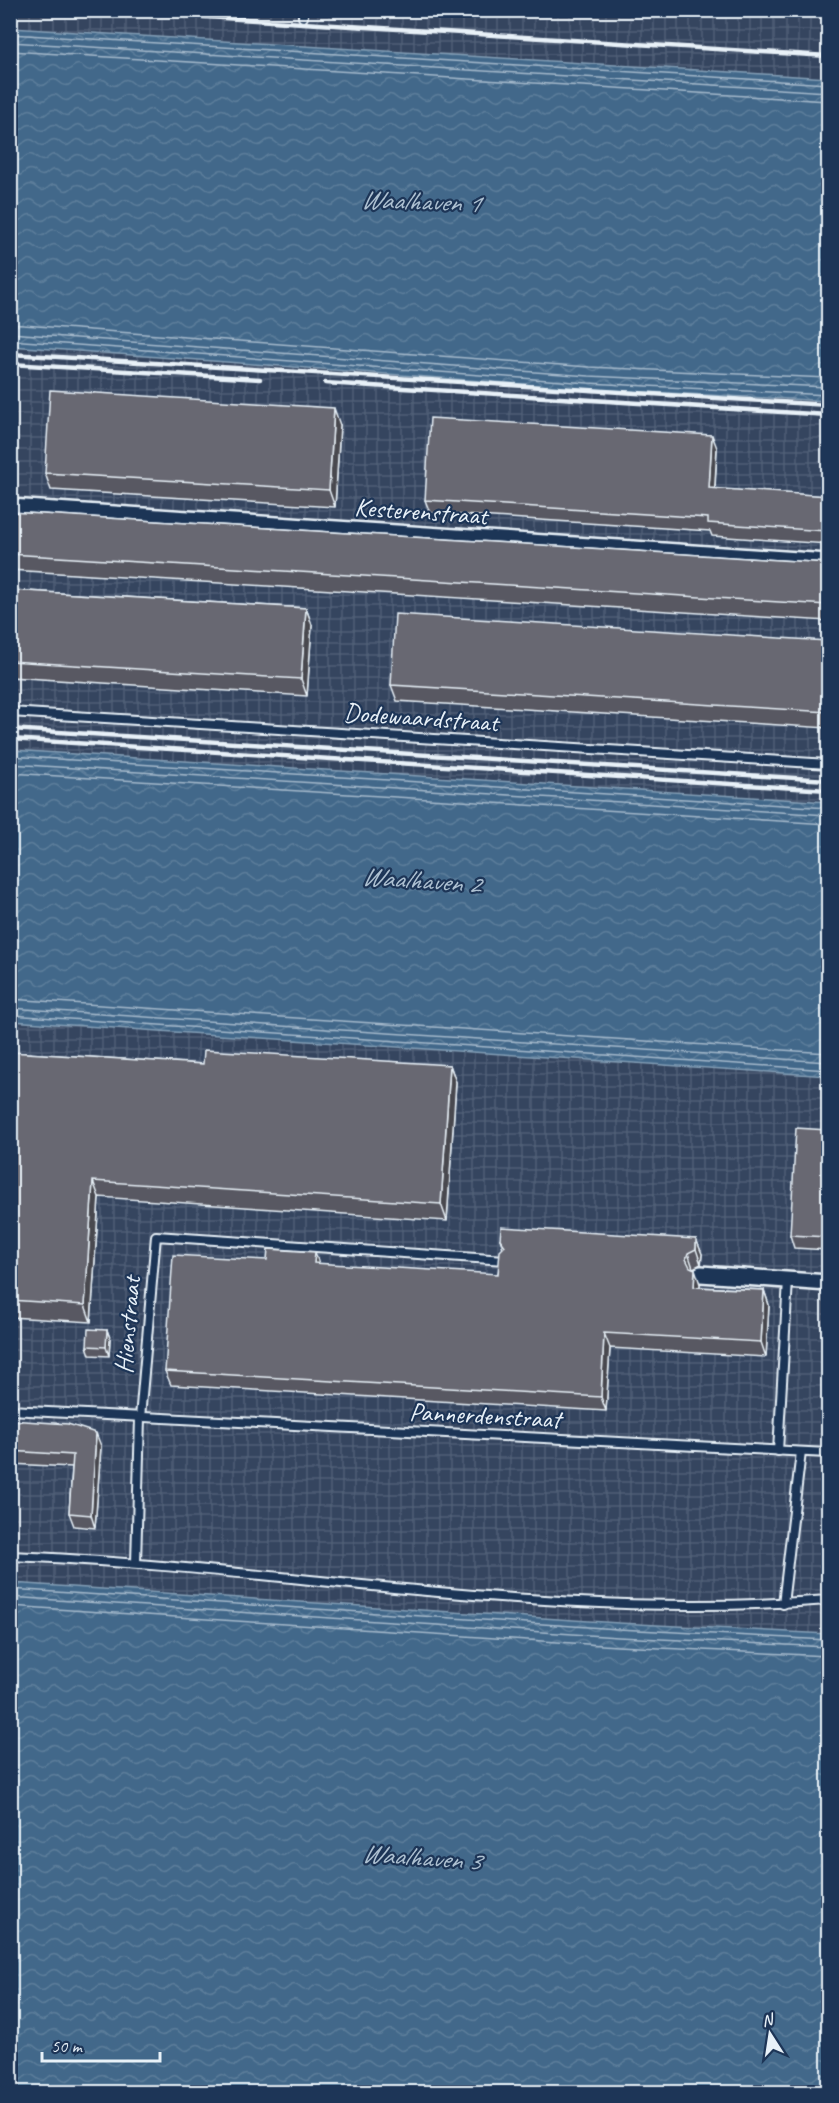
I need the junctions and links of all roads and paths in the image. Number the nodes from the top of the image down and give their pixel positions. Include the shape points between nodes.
1 (10, 507) edge
2 (828, 562) edge
3 (10, 712) edge
4 (828, 764) edge
5 (505, 1260) edge
6 (701, 1274) dead end
7 (788, 1280) junction
8 (828, 1283) edge
9 (10, 1410) edge
10 (140, 1418) junction
11 (778, 1451) junction
12 (801, 1452) junction
13 (828, 1453) edge
14 (10, 1556) edge
15 (136, 1563) junction
16 (828, 1600) edge
17 (783, 1604) junction

1 - 2 street, Kesterenstraat
3 - 4 lane, Dodewaardstraat
5 - 10 lane, Hienstraat via 156,1236
6 - 7 street
7 - 8 street
7 - 11 lane
9 - 10 lane, Pannerdenstraat
10 - 11 lane, Pannerdenstraat
10 - 15 lane, Hienstraat
11 - 12 lane, Pannerdenstraat
12 - 13 lane, Pannerdenstraat
12 - 17 lane
14 - 15 lane
15 - 17 lane via 472,1596 722,1606
16 - 17 lane

